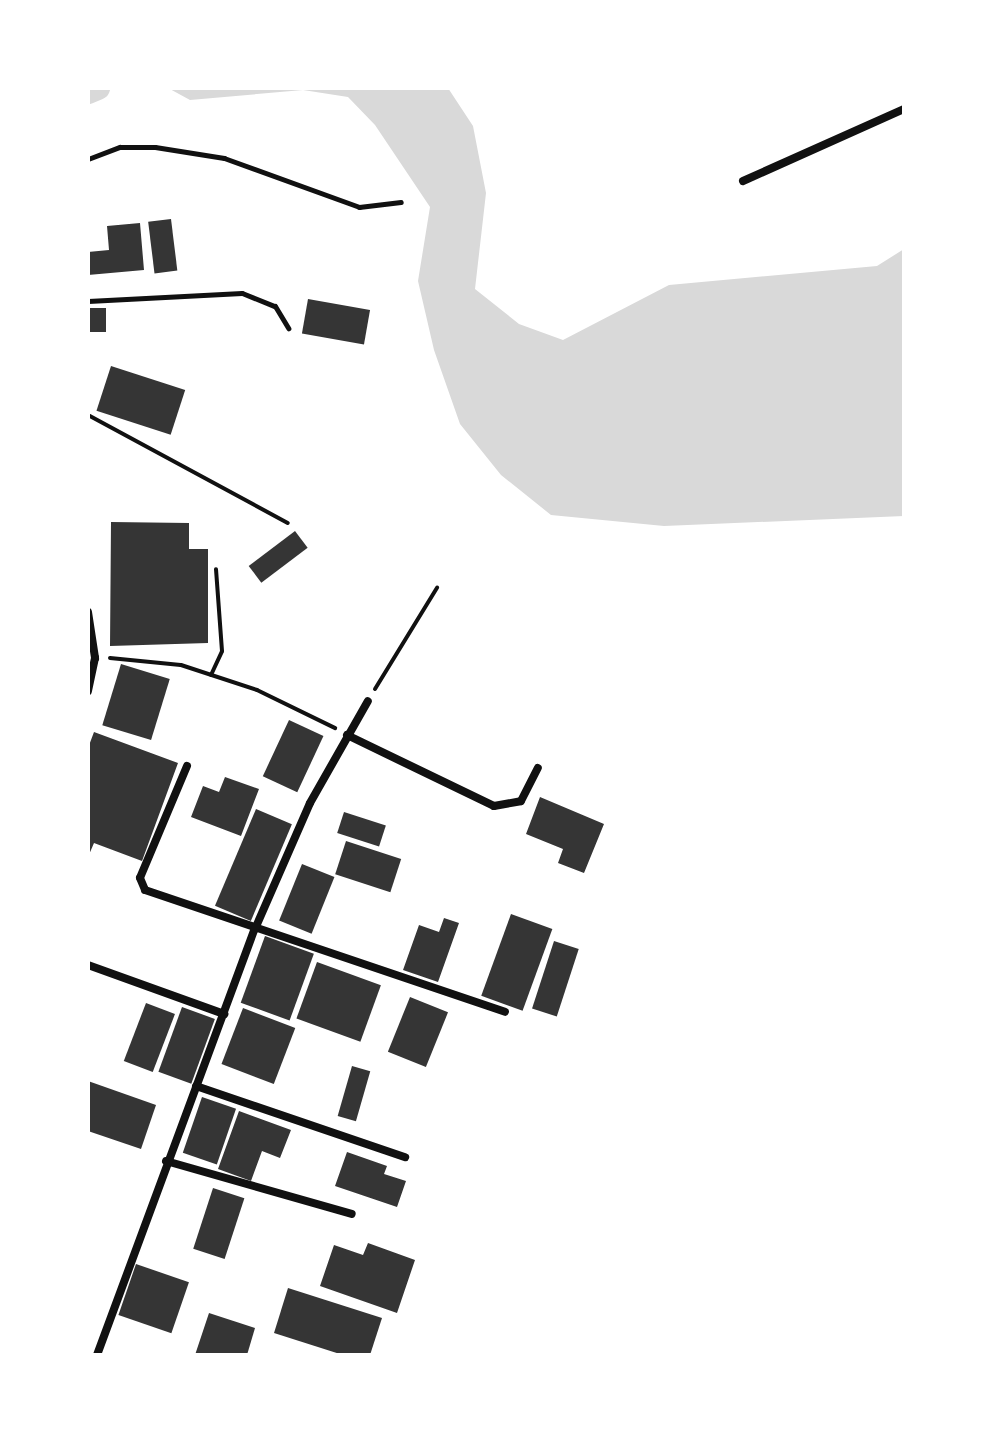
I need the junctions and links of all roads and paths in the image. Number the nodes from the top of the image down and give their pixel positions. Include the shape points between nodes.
1 (904, 109) edge
2 (88, 159) edge
3 (743, 181) dead end
4 (401, 202) dead end
5 (88, 301) edge
6 (288, 328) dead end
7 (88, 415) edge
8 (288, 523) dead end
9 (216, 569) dead end
10 (437, 588) dead end
11 (88, 612) edge
12 (89, 630) edge
13 (95, 658) junction
14 (211, 675) junction
15 (89, 685) edge
16 (368, 701) joint
17 (347, 735) junction
18 (187, 766) dead end
19 (538, 768) dead end
20 (255, 929) junction
21 (88, 965) edge
22 (505, 1012) dead end
23 (224, 1014) junction
24 (196, 1086) junction
25 (405, 1157) dead end
26 (166, 1161) junction
27 (352, 1214) dead end
28 (97, 1355) edge

1 - 3 street
2 - 4 lane via 120,147 155,147 224,158 359,207
5 - 6 lane via 242,293 275,306
7 - 8 path
9 - 14 path via 222,651
10 - 16 path
11 - 12 street
12 - 13 street
13 - 14 path via 144,658
13 - 15 street
14 - 17 path via 257,690
16 - 17 street
17 - 19 street via 494,806 521,801
17 - 20 street
18 - 20 street via 141,884 152,893
20 - 22 street
20 - 23 street
21 - 23 street
23 - 24 street
24 - 25 street
24 - 26 street
26 - 27 street
26 - 28 street

